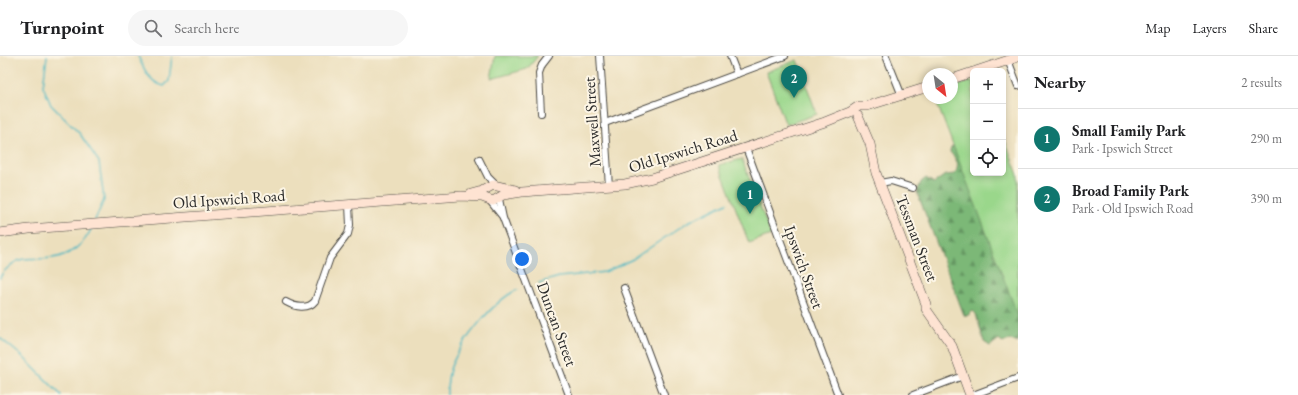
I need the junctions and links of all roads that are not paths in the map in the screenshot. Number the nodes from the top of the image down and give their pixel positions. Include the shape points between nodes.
1 (549, 56) edge
2 (600, 56) edge
3 (730, 56) edge
4 (785, 56) edge
5 (886, 56) edge
6 (1018, 57) edge
7 (1008, 60) junction
8 (985, 68) edge
9 (970, 73) edge
10 (737, 74) junction
11 (958, 77) edge
12 (1018, 86) edge
13 (922, 89) edge
14 (902, 96) junction
15 (860, 112) junction
16 (541, 113) dead end
17 (605, 123) junction
18 (746, 148) junction
19 (479, 159) dead end
20 (880, 183) junction
21 (609, 186) junction
22 (492, 187) junction
23 (913, 188) dead end
24 (522, 192) junction
25 (460, 196) junction
26 (494, 198) junction
27 (349, 205) junction
28 (0, 233) edge
29 (624, 288) dead end
30 (286, 302) dead end
31 (963, 376) junction
32 (1018, 378) edge
33 (569, 395) edge
34 (664, 395) edge
35 (838, 395) edge
36 (913, 395) edge
37 (972, 395) edge

1 - 16 street via 539,73
2 - 17 street, Maxwell Street
3 - 10 street
4 - 10 street
5 - 14 street
6 - 7 main road
7 - 8 main road
7 - 12 street
9 - 11 main road
10 - 17 street
13 - 14 main road, Old Ipswich Road
14 - 15 main road, Old Ipswich Road
15 - 18 main road, Old Ipswich Road
15 - 20 main road, Tessman Street
17 - 21 street, Maxwell Street
18 - 21 main road, Old Ipswich Road via 652,178
18 - 35 street, Ipswich Street
19 - 22 street
20 - 23 street via 891,181
20 - 31 main road, Tessman Street via 929,314 952,346
21 - 24 main road, Old Ipswich Road
22 - 24 main road, Old Ipswich Road
22 - 25 main road, Old Ipswich Road
22 - 26 main road via 485,192
22 - 26 main road via 501,191
24 - 26 main road, Old Ipswich Road
25 - 26 main road, Old Ipswich Road
25 - 27 main road, Old Ipswich Road
26 - 33 street, Duncan Street
27 - 28 main road, Old Ipswich Road
27 - 30 street via 348,234 330,258 315,301 305,307
29 - 34 street
31 - 36 street
31 - 37 main road, Tessman Street
32 - 37 street

